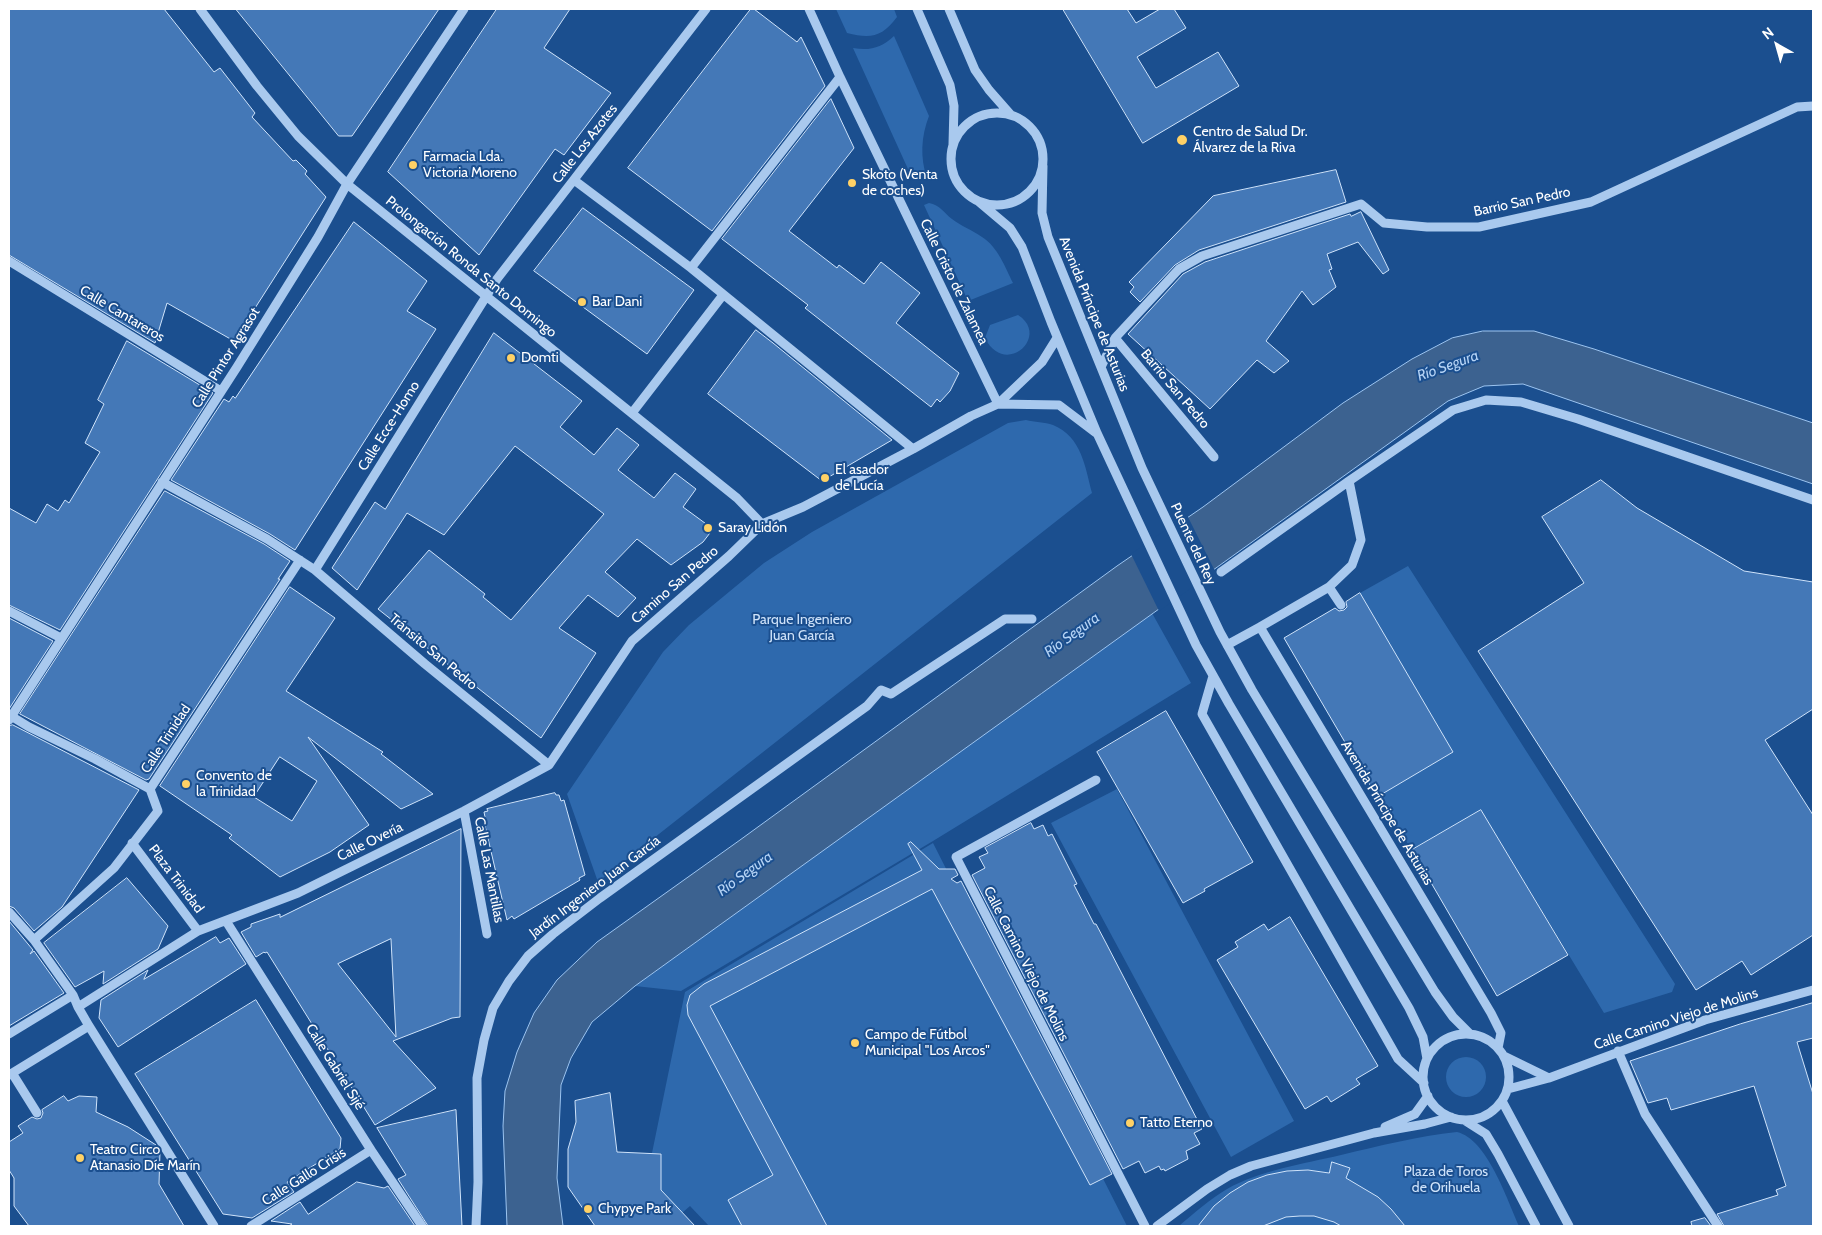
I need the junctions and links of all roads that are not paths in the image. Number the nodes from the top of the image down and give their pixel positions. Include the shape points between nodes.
1 (200, 9) edge
2 (464, 9) edge
3 (706, 9) edge
4 (809, 9) edge
5 (917, 9) edge
6 (949, 9) edge
7 (840, 77) junction
8 (1813, 106) edge
9 (1011, 115) junction
10 (953, 148) junction
11 (1043, 166) junction
12 (574, 180) junction
13 (347, 184) junction
14 (978, 201) junction
15 (9, 261) edge
16 (691, 268) junction
17 (723, 295) junction
18 (485, 296) junction
19 (1057, 338) junction
20 (1115, 338) junction
21 (1101, 367) junction
22 (221, 391) junction
23 (998, 404) junction
24 (632, 413) junction
25 (1097, 433) junction
26 (913, 449) junction
27 (1214, 458) dead end
28 (1142, 468) joint
29 (1349, 481) junction
30 (162, 482) junction
31 (1813, 500) edge
32 (762, 524) junction
33 (300, 560) junction
34 (315, 570) junction
35 (1221, 572) dead end
36 (1329, 587) junction
37 (1340, 605) dead end
38 (9, 611) edge
39 (1032, 618) dead end
40 (1260, 627) junction
41 (61, 638) junction
42 (1227, 645) junction
43 (1214, 676) junction
44 (10, 718) edge
45 (549, 765) junction
46 (1096, 780) dead end
47 (150, 789) junction
48 (464, 811) junction
49 (132, 843) junction
50 (9, 912) edge
51 (226, 921) junction
52 (198, 931) junction
53 (487, 934) dead end
54 (34, 940) junction
55 (1813, 990) edge
56 (73, 995) junction
57 (78, 1007) junction
58 (88, 1026) junction
59 (9, 1034) edge
60 (1470, 1034) junction
61 (1498, 1048) junction
62 (1618, 1051) junction
63 (1504, 1056) junction
64 (1427, 1059) junction
65 (10, 1074) edge
66 (1549, 1078) junction
67 (1424, 1083) junction
68 (1508, 1089) junction
69 (1428, 1096) junction
70 (1502, 1101) junction
71 (37, 1113) dead end
72 (1451, 1116) junction
73 (1464, 1120) junction
74 (1374, 1133) junction
75 (371, 1150) junction
76 (214, 1226) edge
77 (251, 1226) edge
78 (422, 1226) edge
79 (476, 1226) edge
80 (1144, 1226) edge
81 (1157, 1226) edge
82 (1536, 1226) edge
83 (1569, 1226) edge
84 (1718, 1226) edge

1 - 13 street, Prolongación Ronda Santo Domingo via 292,129
2 - 13 street, Calle Pintor Agrasot
3 - 12 street, Calle Los Azotes
4 - 7 street, Calle Cristo de Zalamea
5 - 10 street via 950,85 954,106
6 - 9 street via 975,70
7 - 16 street
7 - 23 street, Calle Cristo de Zalamea
8 - 20 street, Barrio San Pedro via 1797,107 1591,202 1479,227 1384,223 1361,204 1211,253 1179,269
9 - 10 street via 996,113 969,123
9 - 11 street via 1028,124 1040,140
10 - 14 street via 956,178 965,192
11 - 14 street via 1033,188 1019,199 1002,204
11 - 21 street, Avenida Príncipe de Asturias via 1042,213 1048,237
12 - 16 street
12 - 18 street, Calle Los Azotes
13 - 18 street, Prolongación Ronda Santo Domingo
13 - 22 street, Calle Pintor Agrasot via 318,237
14 - 19 street via 1010,228 1022,247
15 - 22 street, Calle Cantareros
16 - 17 street
17 - 24 street
17 - 26 street
18 - 24 street, Prolongación Ronda Santo Domingo
18 - 34 street, Calle Ecce-Homo
19 - 23 street, Camino San Pedro via 1042,362
19 - 25 street
20 - 21 street, Barrio San Pedro
20 - 27 street, Barrio San Pedro
21 - 28 street, Avenida Príncipe de Asturias
22 - 30 street, Calle Pintor Agrasot
23 - 25 street via 1059,405
23 - 26 street, Camino San Pedro
24 - 32 street, Prolongación Ronda Santo Domingo via 737,498
25 - 43 street via 1196,645
26 - 32 street, Camino San Pedro via 803,507
28 - 42 street, Puente del Rey
29 - 31 street via 1453,410 1486,400 1521,402 1578,419
29 - 35 street
29 - 36 street via 1361,540 1352,565
30 - 33 street, Tránsito San Pedro
30 - 41 street, Calle Pintor Agrasot
32 - 45 street, Camino San Pedro via 632,641
33 - 34 street, Tránsito San Pedro
33 - 47 street, Calle Trinidad
34 - 45 street, Tránsito San Pedro
36 - 37 street
36 - 40 street
38 - 41 street
39 - 79 street, Jardín Ingeniero Juan García via 1005,619 891,694 881,690 867,706 600,898 528,956 493,1008 484,1040 478,1078
40 - 42 street
40 - 61 street, Avenida Príncipe de Asturias via 1491,1013 1500,1033
41 - 44 street, Calle Pintor Agrasot
42 - 60 street via 1435,992
43 - 64 street via 1409,1008 1423,1036
43 - 67 street via 1202,714 1398,1059
44 - 47 street
45 - 48 street, Calle Overía
46 - 80 street, Calle Camino Viejo de Molins via 956,857
47 - 49 street, Calle Trinidad via 158,811
48 - 51 street, Calle Overía via 298,892
48 - 53 street, Calle Las Mantillas
49 - 52 street, Plaza Trinidad
49 - 54 street, Calle Trinidad via 114,868
50 - 54 street
51 - 52 street, Calle Overía
51 - 75 street, Calle Gabriel Sijé
52 - 57 street, Calle Overía
54 - 56 street
55 - 62 street, Calle Camino Viejo de Molins via 1705,1020
56 - 57 street
56 - 59 street
57 - 58 street
58 - 65 street
58 - 76 street
60 - 61 street via 1490,1041
60 - 64 street via 1445,1040
61 - 63 street
62 - 66 street, Calle Camino Viejo de Molins
62 - 84 street via 1645,1114
63 - 66 street
63 - 68 street via 1509,1076
64 - 67 street
65 - 71 street
66 - 68 street, Calle Camino Viejo de Molins
67 - 69 street
68 - 70 street
69 - 72 street via 1441,1112
69 - 74 street via 1415,1114
70 - 73 street via 1485,1115
70 - 83 street
72 - 73 street
72 - 74 street
73 - 82 street via 1486,1134
74 - 81 street via 1251,1166 1207,1189
75 - 77 street, Calle Gallo Crisis
75 - 78 street, Calle Gabriel Sijé

